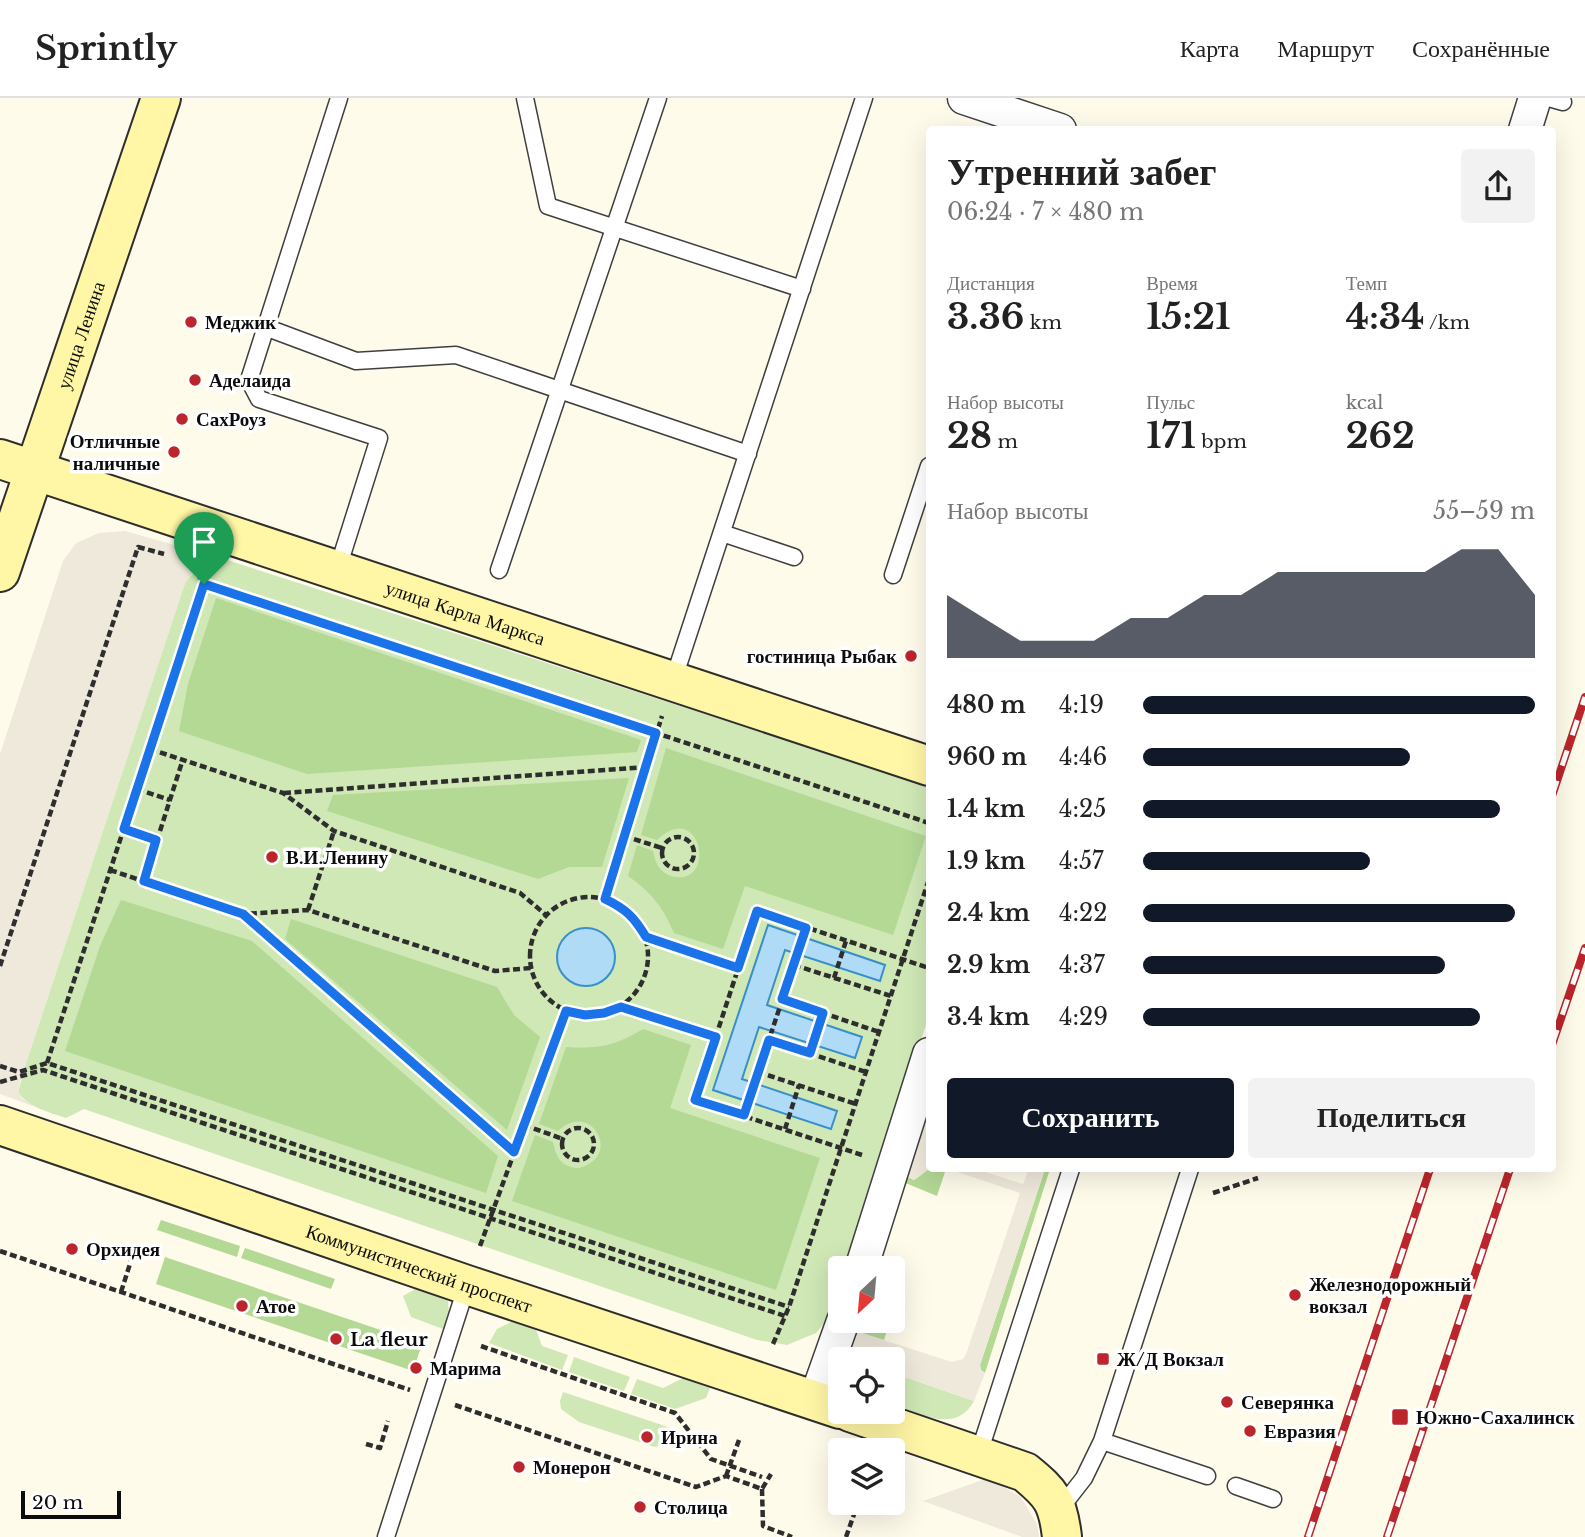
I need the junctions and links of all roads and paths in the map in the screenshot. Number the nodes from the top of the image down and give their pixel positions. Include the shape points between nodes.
1 (161, 98) edge
2 (339, 98) edge
3 (524, 98) edge
4 (658, 98) edge
5 (864, 98) edge
6 (964, 98) edge
7 (1549, 99) edge
8 (1042, 126) edge
9 (1528, 126) edge
10 (614, 229) junction
11 (802, 289) junction
12 (265, 327) junction
13 (560, 390) junction
14 (748, 454) junction
15 (17, 465) edge
16 (926, 475) edge
17 (722, 533) junction
18 (794, 557) dead end
19 (499, 570) dead end
20 (337, 571) junction
21 (0, 572) edge
22 (893, 575) dead end
23 (204, 584) junction
24 (668, 697) junction
25 (656, 733) junction
26 (150, 749) junction
27 (183, 760) junction
28 (926, 765) edge
29 (646, 767) junction
30 (137, 789) junction
31 (283, 793) junction
32 (170, 800) junction
33 (926, 821) edge
34 (124, 829) junction
35 (334, 831) junction
36 (624, 836) junction
37 (156, 840) junction
38 (662, 848) junction
39 (110, 870) junction
40 (144, 881) junction
41 (926, 888) edge
42 (605, 899) junction
43 (308, 909) junction
44 (243, 914) junction
45 (546, 915) junction
46 (806, 928) junction
47 (646, 937) junction
48 (846, 941) junction
49 (903, 959) junction
50 (793, 965) junction
51 (0, 966) edge
52 (926, 967) edge
53 (531, 968) junction
54 (738, 968) junction
55 (834, 978) junction
56 (891, 996) junction
57 (782, 999) junction
58 (621, 1007) junction
59 (566, 1011) junction
60 (823, 1013) junction
61 (879, 1032) junction
62 (716, 1037) junction
63 (769, 1040) junction
64 (810, 1053) junction
65 (47, 1063) junction
66 (926, 1063) edge
67 (0, 1066) edge
68 (758, 1072) junction
69 (866, 1072) junction
70 (0, 1082) edge
71 (799, 1085) junction
72 (856, 1104) junction
73 (744, 1115) junction
74 (0, 1125) edge
75 (524, 1125) junction
76 (785, 1129) junction
77 (563, 1139) junction
78 (842, 1147) junction
79 (514, 1152) junction
80 (1070, 1172) edge
81 (1189, 1172) edge
82 (1258, 1178) dead end
83 (1213, 1193) dead end
84 (493, 1209) junction
85 (490, 1218) junction
86 (137, 1242) dead end
87 (480, 1246) dead end
88 (0, 1251) edge
89 (865, 1256) edge
90 (467, 1285) junction
91 (121, 1292) junction
92 (789, 1307) junction
93 (785, 1316) junction
94 (773, 1344) dead end
95 (481, 1346) dead end
96 (400, 1387) dead end
97 (456, 1405) dead end
98 (828, 1405) edge
99 (388, 1421) dead end
100 (885, 1424) edge
101 (738, 1440) dead end
102 (1102, 1441) junction
103 (366, 1444) dead end
104 (978, 1456) junction
105 (729, 1465) junction
106 (771, 1474) dead end
107 (726, 1476) junction
108 (1207, 1476) dead end
109 (762, 1477) dead end
110 (1236, 1486) dead end
111 (762, 1489) junction
112 (1273, 1499) dead end
113 (854, 1515) edge
114 (1060, 1524) edge
115 (387, 1537) edge
116 (792, 1537) edge
117 (846, 1537) edge

1 - 15 street, улица Ленина
2 - 12 lane
3 - 10 lane via 548,206
4 - 10 lane
5 - 11 lane
6 - 8 street
7 - 9 street
10 - 11 lane
10 - 13 lane
11 - 14 lane
12 - 13 lane via 356,361 456,355
12 - 20 lane via 249,380 259,400 379,438
13 - 14 lane
13 - 19 lane
14 - 17 lane
15 - 20 street, улица Карла Маркса
15 - 21 street, улица Ленина
16 - 22 lane
17 - 18 lane
17 - 24 lane
20 - 24 street, улица Карла Маркса
23 - 25 path
23 - 26 path
23 - 51 path via 189,561 138,547
24 - 25 path
24 - 28 street, улица Карла Маркса
25 - 29 path
25 - 33 path
26 - 27 path
26 - 30 path
27 - 31 path
27 - 32 path
29 - 31 path
29 - 36 path
30 - 32 path
30 - 34 path
31 - 35 path
32 - 37 path
34 - 37 path
34 - 39 path
35 - 43 path
35 - 45 path via 520,893
36 - 38 path
36 - 42 path
37 - 40 path
38 - 38 path via 668,865 678,869 693,858 693,848 678,837
39 - 40 path
39 - 65 path
40 - 44 path
41 - 49 path
42 - 45 path via 563,902
42 - 47 path via 622,907
43 - 44 path
43 - 53 path via 495,971
44 - 79 path
45 - 53 path via 535,930
46 - 48 path
46 - 50 path
46 - 54 path via 757,911
47 - 54 path
47 - 58 path via 645,976
48 - 49 path
48 - 55 path
49 - 52 path
49 - 56 path
50 - 55 path
50 - 57 path
53 - 59 path via 537,986
54 - 62 path
55 - 56 path
56 - 61 path
57 - 60 path
57 - 63 path
58 - 59 path via 585,1015
58 - 62 path
59 - 75 path
60 - 61 path
60 - 64 path
61 - 69 path
62 - 73 path via 695,1100
63 - 64 path
63 - 68 path
64 - 69 path
65 - 67 path via 19,1072
65 - 84 path
66 - 89 street
68 - 71 path
68 - 73 path
69 - 72 path
70 - 85 path via 43,1070
71 - 72 path
71 - 76 path
72 - 78 path
73 - 76 path
74 - 90 street, Коммунистический проспект
75 - 77 path
75 - 79 path
76 - 78 path
77 - 77 path via 562,1149 568,1157 587,1158 593,1150 588,1132 578,1128
78 - 92 path
79 - 84 path
80 - 104 lane
81 - 102 lane
82 - 83 path
84 - 85 path
84 - 92 path
85 - 87 path
85 - 93 path
86 - 91 path
88 - 91 path
90 - 98 street, Коммунистический проспект
90 - 115 lane
91 - 96 path
92 - 93 path
93 - 94 path
95 - 105 path via 674,1413 711,1459
97 - 107 path via 696,1487
99 - 103 path via 380,1448
100 - 104 street, Коммунистический проспект
101 - 105 path
102 - 108 lane
102 - 114 lane
104 - 114 street, Коммунистический проспект via 1025,1472 1045,1489
105 - 107 path
105 - 109 path
106 - 111 path
107 - 111 path
110 - 112 lane
111 - 116 path via 763,1526
113 - 117 path

